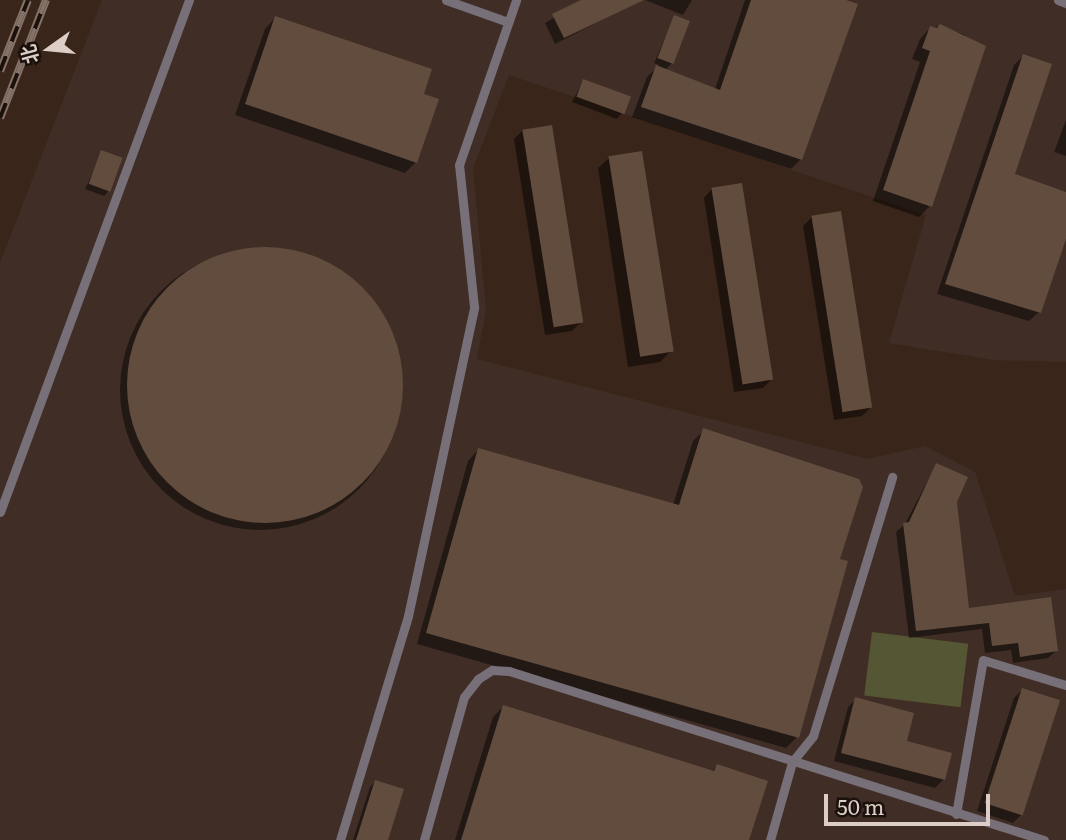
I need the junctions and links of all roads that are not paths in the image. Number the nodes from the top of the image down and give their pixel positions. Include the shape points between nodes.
1 (189, 0) edge
2 (446, 0) edge
3 (516, 0) edge
4 (1058, 0) edge
5 (1066, 3) edge
6 (508, 22) junction
7 (892, 477) dead end
8 (0, 512) edge
9 (1066, 685) edge
10 (792, 762) junction
11 (956, 814) junction
12 (340, 840) edge
13 (424, 840) edge
14 (770, 840) edge
15 (1044, 840) edge

1 - 8 lane
2 - 6 lane
3 - 6 lane
4 - 5 lane
6 - 12 lane via 459,165 474,307 408,616
7 - 10 lane via 813,736
9 - 11 lane via 983,660
10 - 11 lane
10 - 13 lane via 509,671 492,670 464,697
10 - 14 lane
11 - 15 lane

